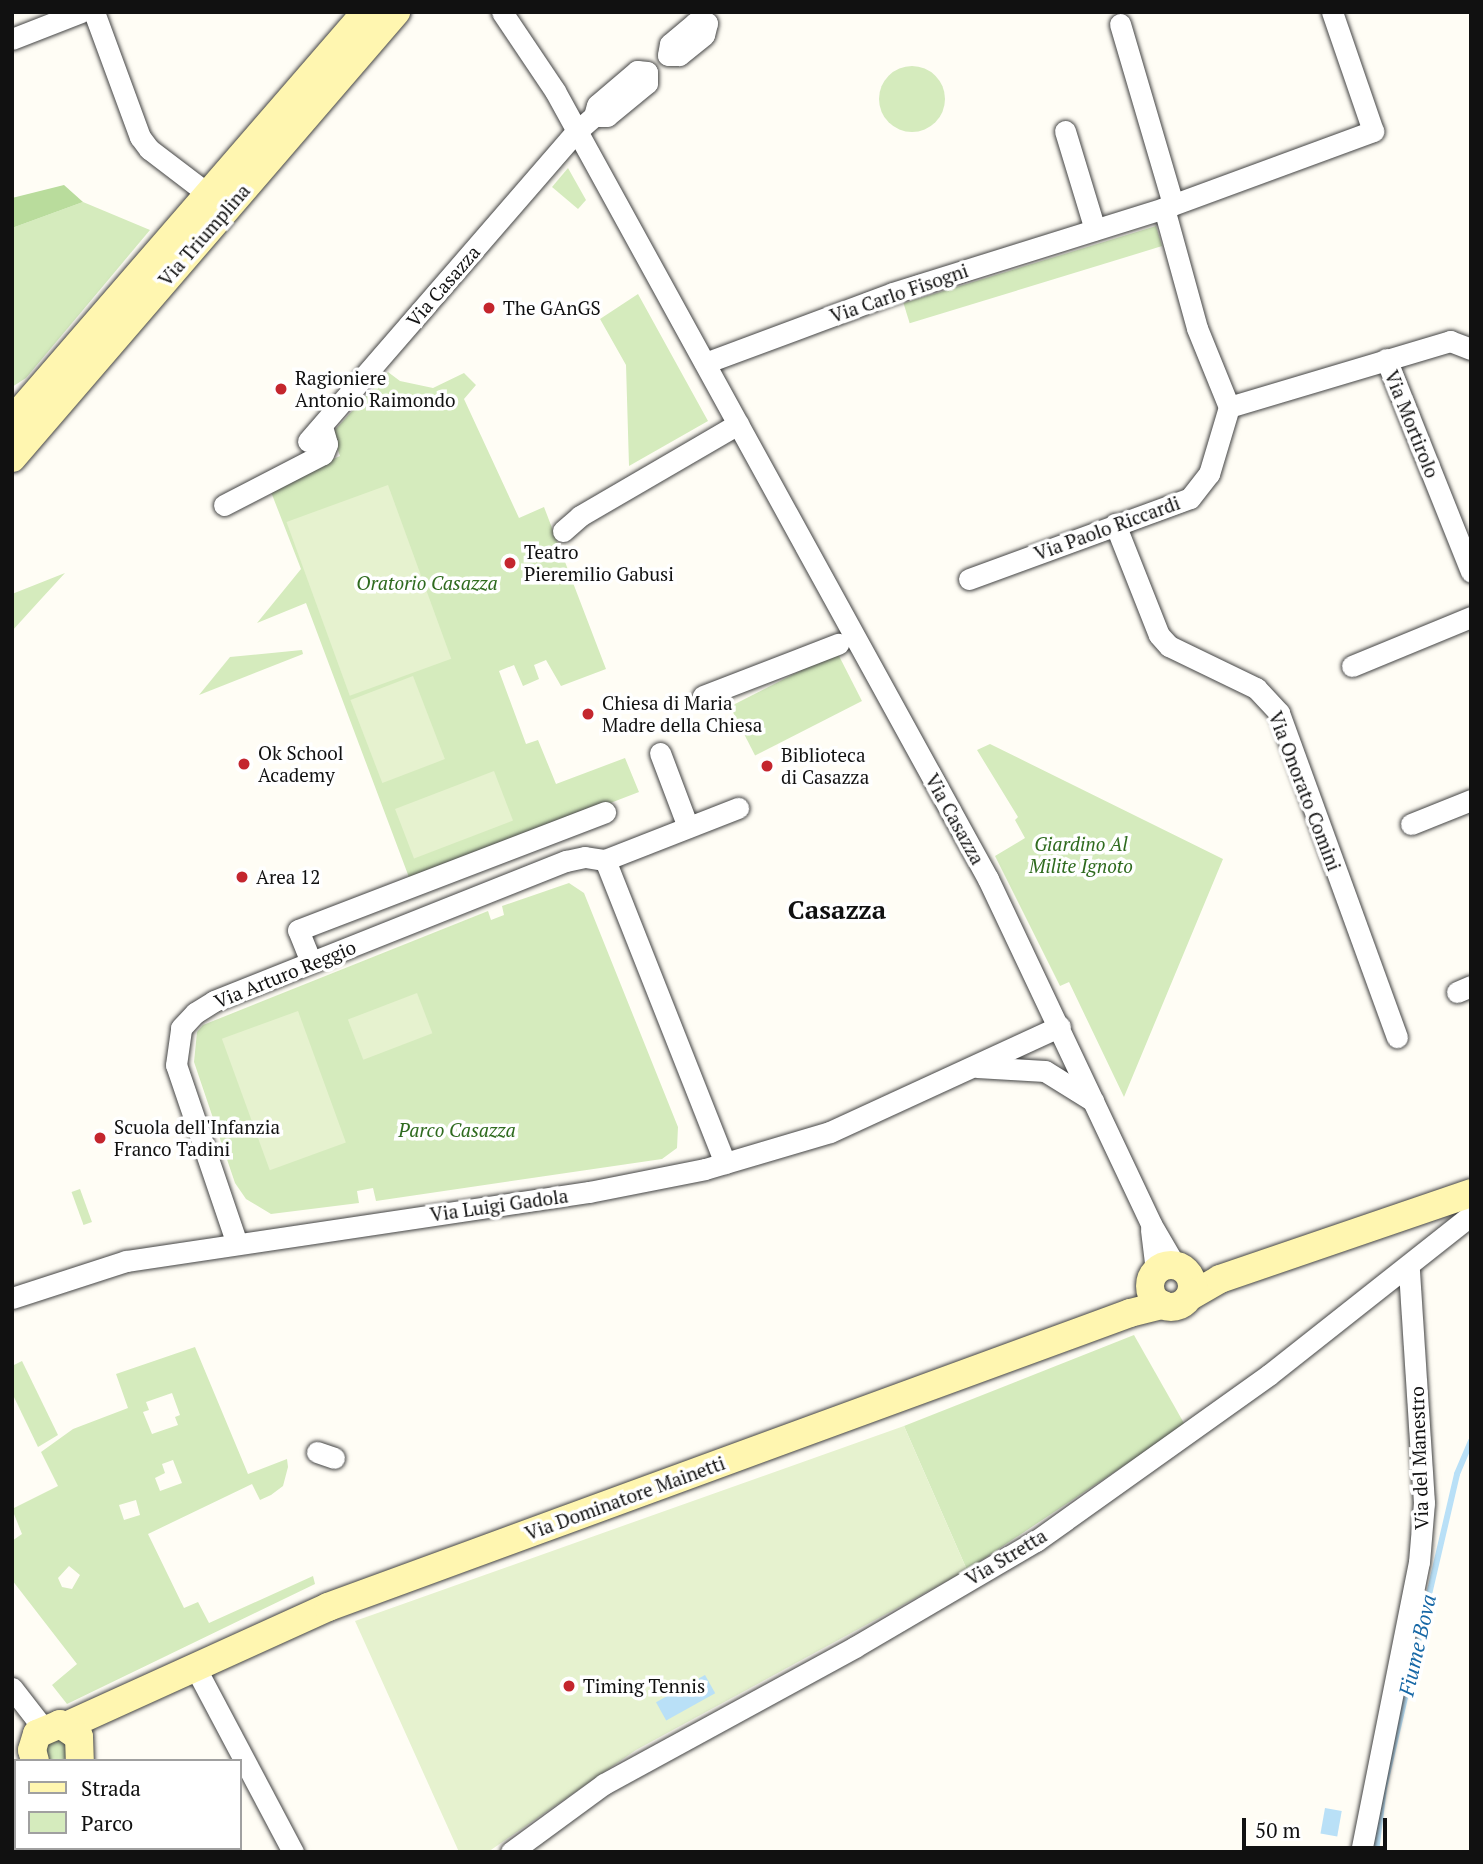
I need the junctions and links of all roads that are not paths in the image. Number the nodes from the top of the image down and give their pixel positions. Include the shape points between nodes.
1 (81, 12) edge
2 (94, 12) edge
3 (366, 12) edge
4 (396, 12) edge
5 (502, 12) edge
6 (518, 12) edge
7 (1332, 12) edge
8 (713, 18) edge
9 (1120, 24) dead end
10 (12, 39) edge
11 (527, 43) junction
12 (577, 131) junction
13 (1065, 131) dead end
14 (208, 194) junction
15 (1168, 206) junction
16 (1095, 230) junction
17 (1471, 349) edge
18 (1386, 359) junction
19 (705, 363) junction
20 (1229, 407) junction
21 (12, 421) edge
22 (738, 424) junction
23 (12, 458) edge
24 (224, 505) dead end
25 (1115, 524) junction
26 (563, 531) dead end
27 (1471, 572) edge
28 (969, 579) dead end
29 (1471, 617) edge
30 (838, 644) dead end
31 (1352, 666) dead end
32 (702, 696) dead end
33 (660, 753) dead end
34 (1471, 800) edge
35 (738, 808) dead end
36 (605, 812) dead end
37 (1411, 824) dead end
38 (688, 827) junction
39 (605, 860) junction
40 (309, 957) dead end
41 (1060, 1027) junction
42 (1397, 1037) dead end
43 (973, 1067) junction
44 (1095, 1102) junction
45 (726, 1163) junction
46 (1471, 1193) edge
47 (1471, 1215) edge
48 (236, 1241) junction
49 (1409, 1268) junction
50 (1170, 1283) junction
51 (12, 1298) edge
52 (194, 1665) junction
53 (12, 1688) edge
54 (43, 1751) edge
55 (293, 1852) edge
56 (511, 1852) edge
57 (1361, 1852) edge

1 - 10 street
2 - 14 street via 140,137
3 - 14 street, Via Triumplina
4 - 23 street, Via Triumplina
5 - 11 street, Via Casazza
6 - 11 street, Via Casazza
7 - 15 street, Via Carlo Fisogni via 1373,131
8 - 12 street via 704,35 680,55 668,55 647,72 647,83 607,116 594,116
9 - 15 street
11 - 12 street, Via Casazza
12 - 19 street, Via Casazza
12 - 24 street, Via Casazza via 315,433 327,444 323,454
13 - 16 street
14 - 21 street, Via Triumplina
15 - 16 street, Via Carlo Fisogni
15 - 20 street via 1197,328
16 - 19 street, Via Carlo Fisogni via 894,293
17 - 18 street, Via Mortirolo via 1450,341
18 - 20 street
18 - 27 street, Via Mortirolo
19 - 22 street, Via Casazza
20 - 25 street, Via Paolo Riccardi via 1202,487 1190,498
22 - 26 street via 580,516
22 - 41 street, Via Casazza via 988,879
25 - 28 street, Via Paolo Riccardi
25 - 42 street, Via Onorato Comini via 1159,635 1169,646 1256,688 1279,713
29 - 31 street
30 - 32 street
33 - 38 street
34 - 37 street
35 - 38 street, Via Arturo Reggio
36 - 40 street via 298,930
38 - 39 street, Via Arturo Reggio
39 - 45 street
39 - 48 street, Via Arturo Reggio via 585,857 566,861 214,1001 195,1013 181,1028 176,1065
41 - 43 street, Via Luigi Gadola
41 - 44 street, Via Casazza
43 - 44 street, Via Luigi Gadola via 1045,1071
43 - 45 street, Via Luigi Gadola via 830,1132
44 - 50 street, Via Casazza via 1151,1224
45 - 48 street, Via Luigi Gadola via 589,1192
46 - 50 street via 1220,1279
47 - 49 street, Via Stretta
48 - 51 street, Via Luigi Gadola via 126,1261
49 - 56 street, Via Stretta via 1036,1541 855,1647 604,1784
49 - 57 street, Via del Manestro via 1424,1503 1419,1562
50 - 52 street, Via Dominatore Mainetti via 1130,1313 328,1607
52 - 54 street, Via Dominatore Mainetti
52 - 55 street
53 - 54 street

